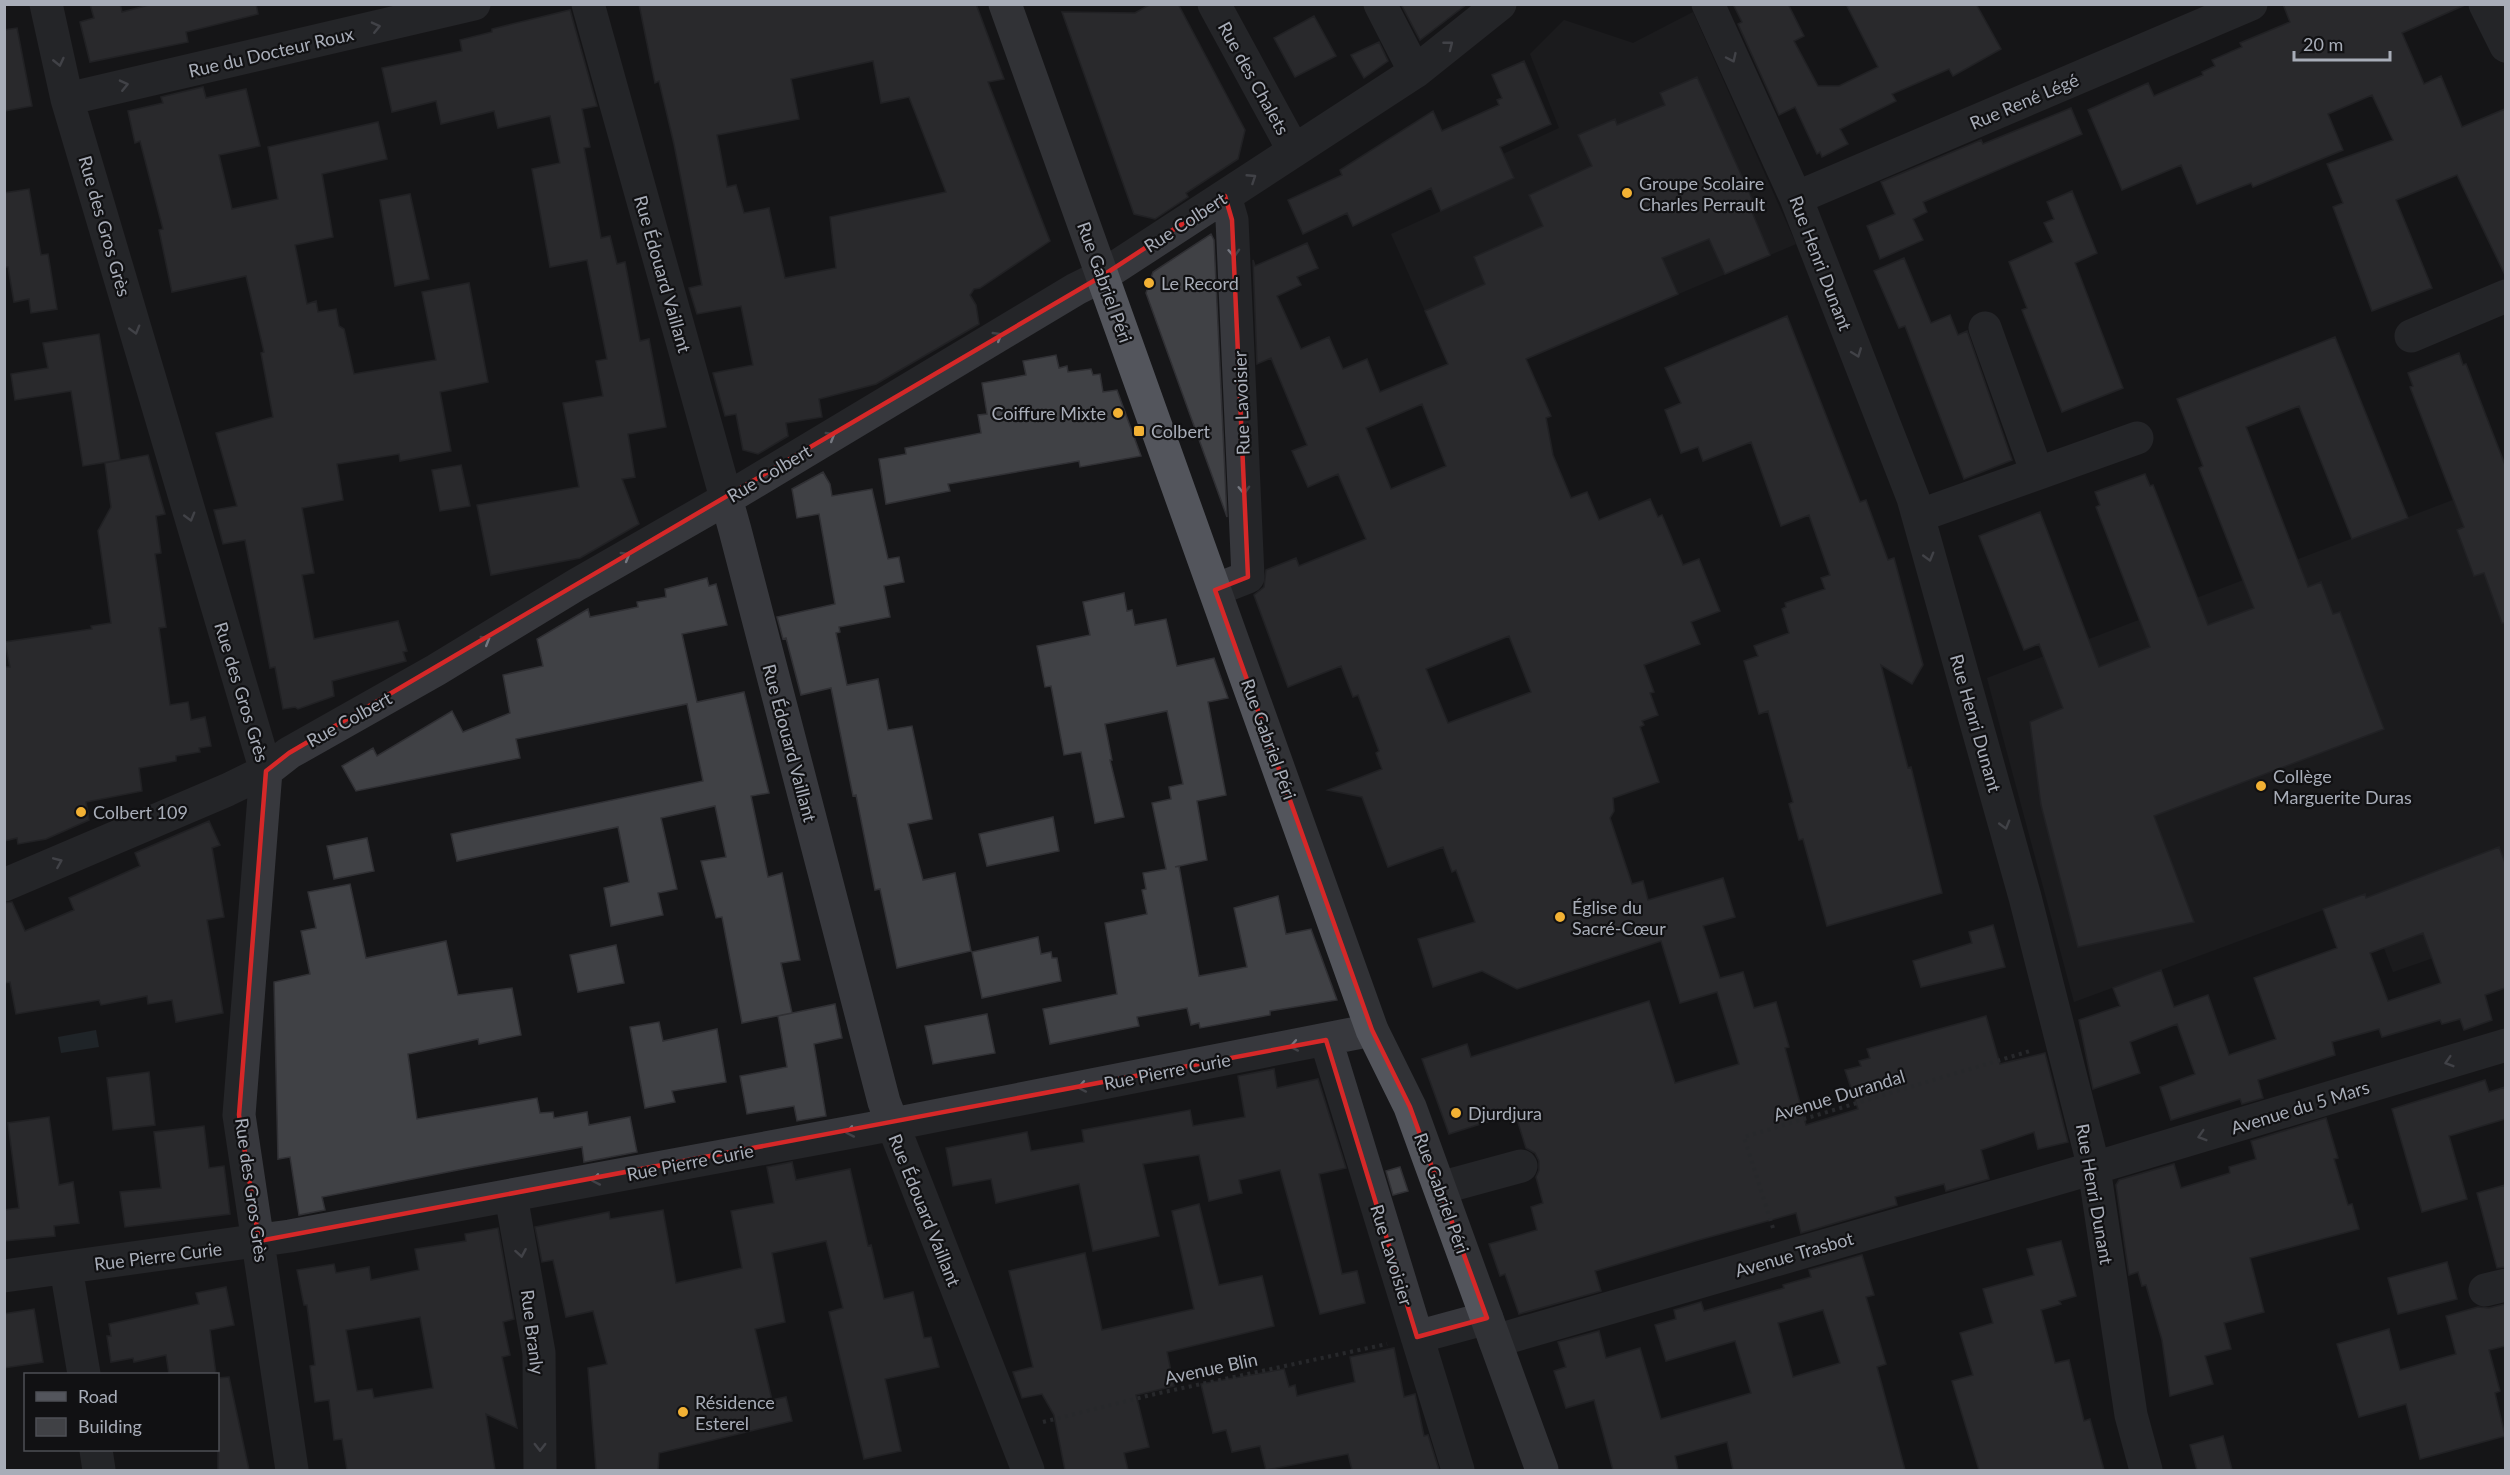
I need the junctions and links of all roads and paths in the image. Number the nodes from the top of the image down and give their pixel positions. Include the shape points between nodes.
1 (46, 4) edge
2 (474, 4) edge
3 (588, 4) edge
4 (1005, 4) edge
5 (1214, 4) edge
6 (1380, 4) edge
7 (1500, 4) edge
8 (1708, 4) edge
9 (2251, 4) edge
10 (2485, 4) edge
11 (2505, 46) edge
12 (1415, 72) junction
13 (68, 99) junction
14 (1294, 151) junction
15 (1225, 196) junction
16 (1796, 198) junction
17 (1102, 276) junction
18 (2505, 296) edge
19 (1985, 328) dead end
20 (2411, 336) dead end
21 (2137, 438) dead end
22 (2037, 473) junction
23 (726, 499) junction
24 (1918, 516) junction
25 (1215, 590) junction
26 (266, 771) junction
27 (4, 885) edge
28 (1372, 1030) junction
29 (1326, 1040) junction
30 (2062, 1041) junction
31 (2505, 1045) edge
32 (891, 1124) junction
33 (1521, 1166) dead end
34 (2094, 1168) junction
35 (1440, 1188) junction
36 (511, 1196) junction
37 (259, 1241) junction
38 (1782, 1258) junction
39 (66, 1268) junction
40 (4, 1276) edge
41 (1491, 1329) junction
42 (1417, 1337) junction
43 (84, 1373) edge
44 (1012, 1430) junction
45 (96, 1451) edge
46 (99, 1470) edge
47 (292, 1470) edge
48 (540, 1470) edge
49 (1028, 1470) edge
50 (1458, 1470) edge
51 (1542, 1470) edge
52 (2146, 1470) edge

1 -> 13 street, Rue des Gros Grès
13 -> 2 street, Rue du Docteur Roux
3 - 23 street, Rue Édouard Vaillant
4 - 17 main road, Rue Gabriel Péri
5 - 14 street, Rue des Chalets
6 - 12 street
12 -> 7 street, Rue Colbert
8 -> 16 street, Rue Henri Dunant
9 - 16 street, Rue René Légé
10 - 11 street
12 - 14 street, Rue Colbert
13 -> 26 street, Rue des Gros Grès
15 -> 14 street, Rue Colbert
15 - 17 street, Rue Colbert
15 -> 25 street, Rue Lavoisier via 1232,220 1248,577
16 -> 24 street, Rue Henri Dunant
23 -> 17 street, Rue Colbert
17 - 25 main road, Rue Gabriel Péri
18 - 20 street
19 - 22 street
21 - 22 street
22 - 24 street
26 -> 23 street, Rue Colbert via 290,753
23 - 32 street, Rue Édouard Vaillant
24 -> 30 street, Rue Henri Dunant
25 - 28 main road, Rue Gabriel Péri
27 -> 26 street, Rue Colbert
26 - 37 street, Rue des Gros Grès via 239,1115
28 - 29 street, Rue Pierre Curie
28 - 35 main road, Rue Gabriel Péri via 1410,1107
29 -> 32 street, Rue Pierre Curie
29 - 42 street, Rue Lavoisier
30 - 34 street, Rue Henri Dunant
30 - 38 path, Avenue Durandal via 1744,1137
31 -> 34 street, Avenue du 5 Mars
32 -> 36 street, Rue Pierre Curie
32 - 44 street, Rue Édouard Vaillant
33 - 35 street
34 - 38 street, Avenue Trasbot
34 - 52 street, Rue Henri Dunant via 2130,1415
35 - 41 main road, Rue Gabriel Péri
36 - 37 street, Rue Pierre Curie
36 -> 48 street, Rue Branly via 539,1353
37 - 39 street, Rue Pierre Curie
37 - 47 street, Rue des Gros Grès
38 - 41 street, Avenue Trasbot
39 - 40 street, Rue Pierre Curie
39 - 43 street
41 - 42 street, Avenue Trasbot
41 - 51 main road, Rue Gabriel Péri
42 - 44 path, Avenue Blin via 1155,1394
42 - 50 street, Rue Lavoisier
44 - 49 street, Rue Édouard Vaillant
45 - 46 street

